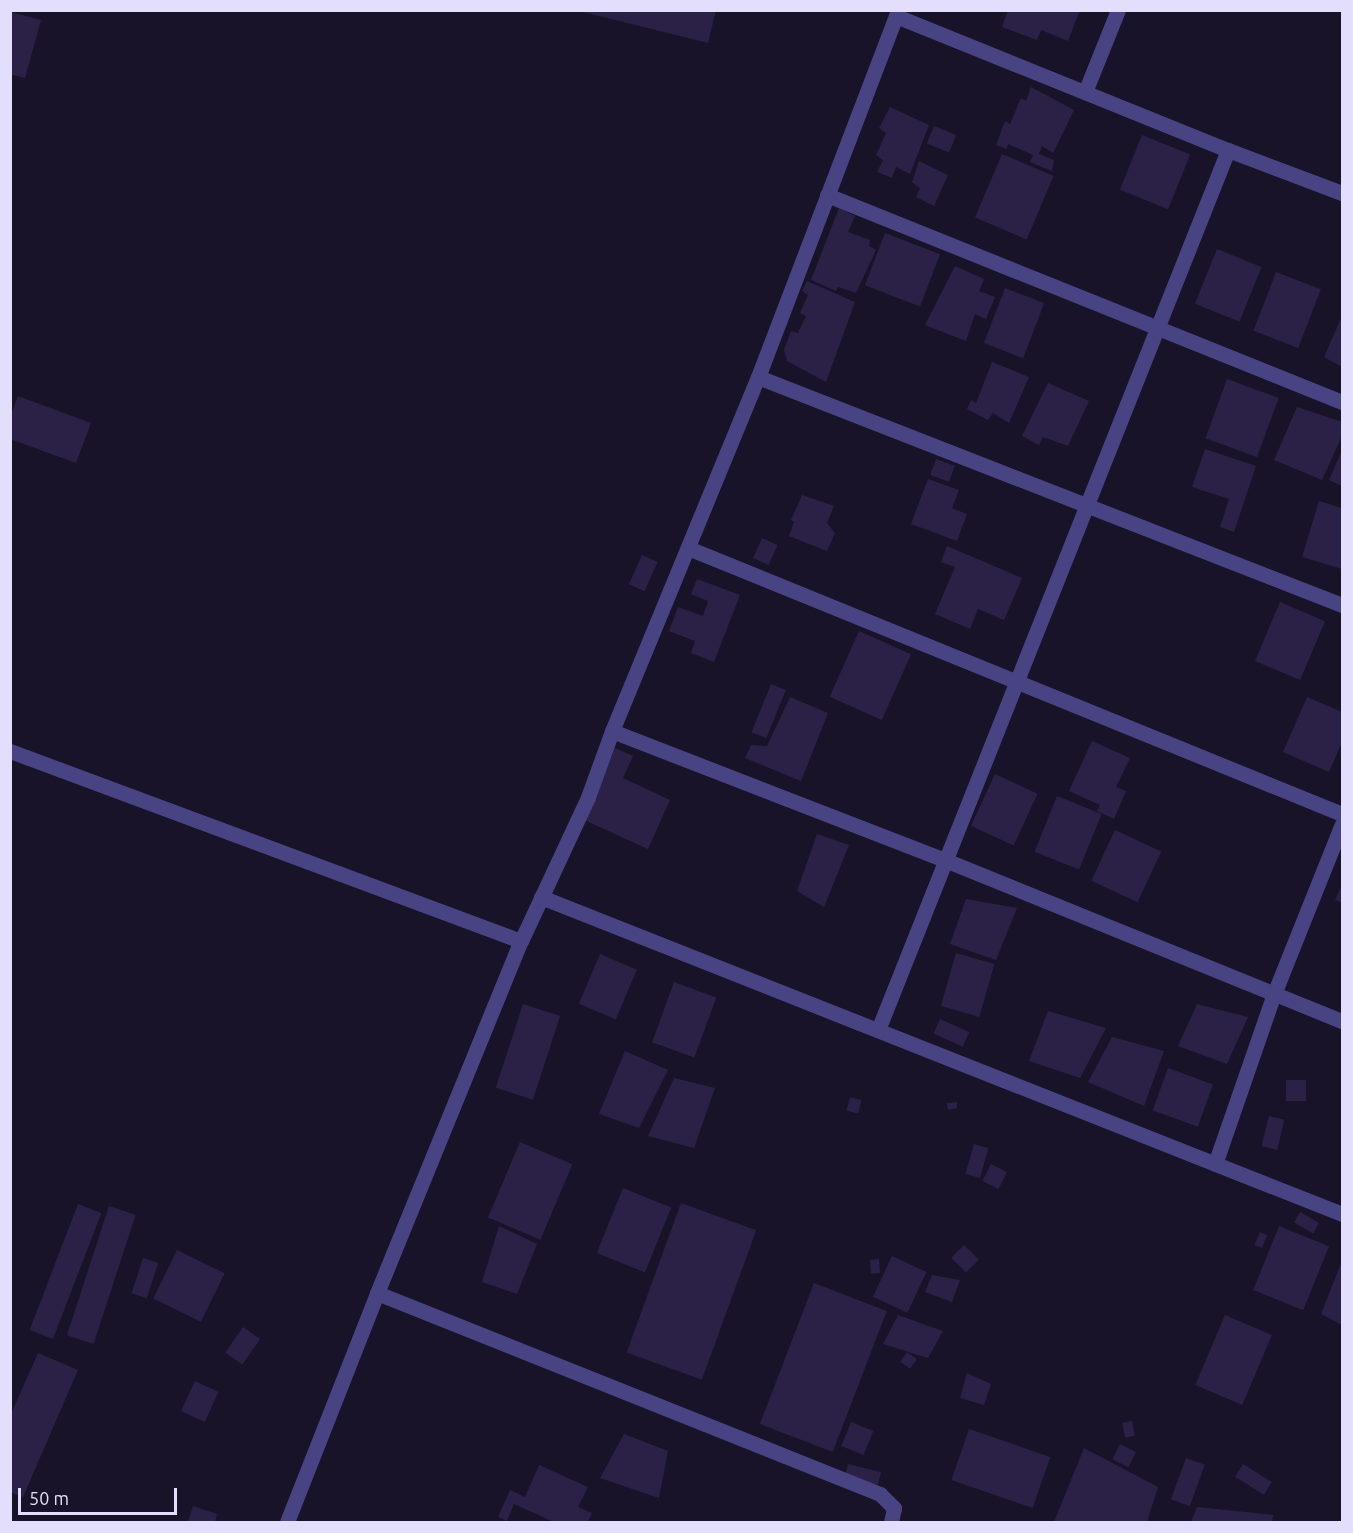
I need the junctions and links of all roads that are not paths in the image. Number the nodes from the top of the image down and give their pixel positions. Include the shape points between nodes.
1 (1118, 10) edge
2 (897, 13) edge
3 (1085, 92) junction
4 (1228, 150) junction
5 (1342, 193) edge
6 (827, 195) junction
7 (1157, 328) junction
8 (758, 377) junction
9 (1342, 402) edge
10 (1087, 503) junction
11 (688, 548) junction
12 (1342, 604) edge
13 (1016, 682) junction
14 (612, 731) junction
15 (10, 751) edge
16 (1342, 814) edge
17 (1342, 824) edge
18 (945, 860) junction
19 (541, 897) junction
20 (521, 941) junction
21 (1275, 994) junction
22 (1342, 1021) edge
23 (878, 1030) junction
24 (1215, 1164) junction
25 (1342, 1214) edge
26 (377, 1293) junction
27 (287, 1522) edge
28 (891, 1522) edge

1 - 3 street
2 - 3 street
2 - 6 street
3 - 4 street
4 - 5 street
4 - 7 street
6 - 7 street
6 - 8 street
7 - 9 street
7 - 10 street
8 - 10 street
8 - 11 street
10 - 12 street
10 - 13 street
11 - 13 street
11 - 14 street
13 - 16 street
13 - 18 street
14 - 18 street
14 - 19 street via 588,798
15 - 20 street
17 - 21 street
18 - 21 street
18 - 23 street
19 - 20 street
19 - 23 street
20 - 26 street
21 - 22 street
21 - 24 street
23 - 24 street
24 - 25 street
26 - 27 street
26 - 28 street via 880,1494 894,1508

